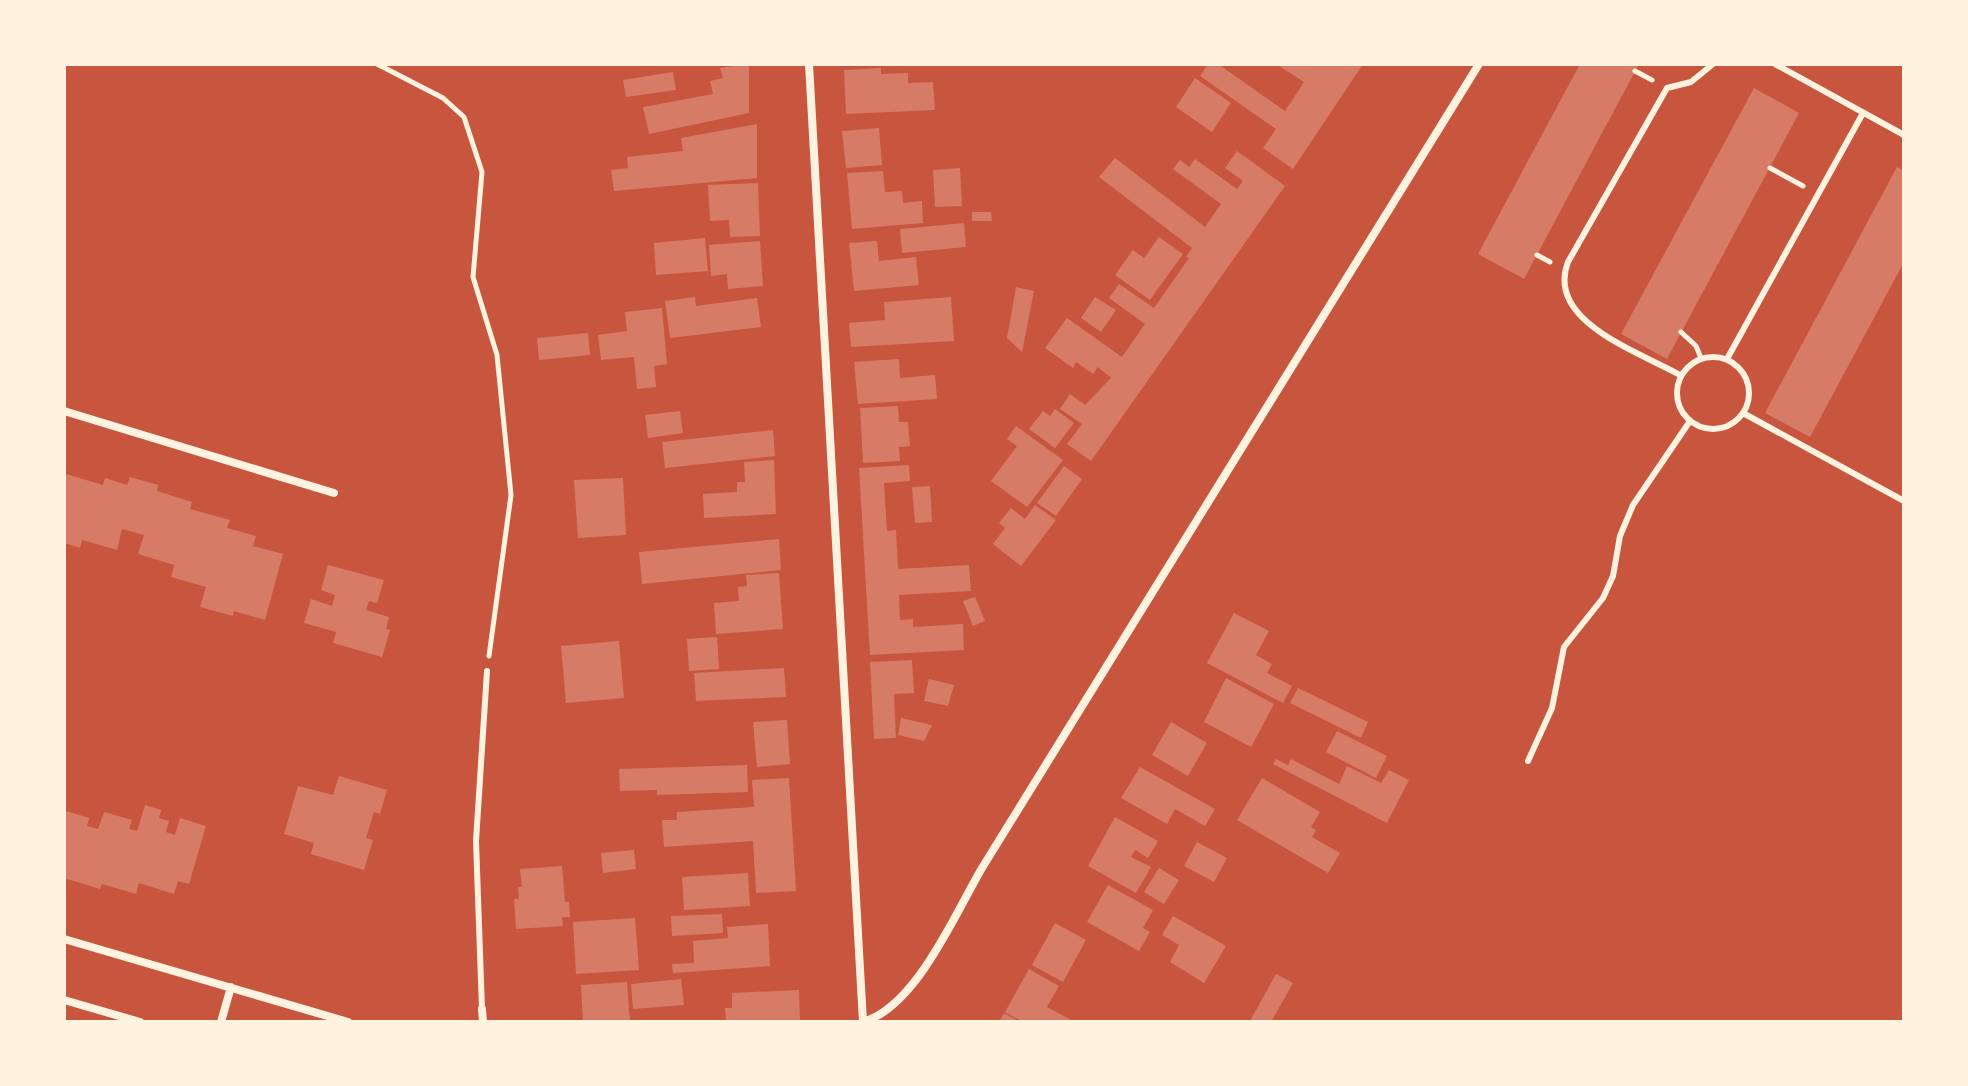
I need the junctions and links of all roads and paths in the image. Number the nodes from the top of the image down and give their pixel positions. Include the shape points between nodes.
1 (377, 64) edge
2 (809, 64) edge
3 (1479, 64) edge
4 (1713, 64) edge
5 (1775, 64) edge
6 (1863, 113) junction
7 (1904, 135) edge
8 (1770, 168) dead end
9 (1818, 194) junction
10 (1681, 332) dead end
11 (1701, 358) junction
12 (1727, 359) junction
13 (1680, 375) junction
14 (64, 411) edge
15 (1743, 413) junction
16 (1690, 421) junction
17 (334, 493) dead end
18 (1904, 501) edge
19 (487, 671) joint
20 (1528, 761) dead end
21 (64, 939) edge
22 (231, 987) junction
23 (64, 1000) edge
24 (482, 1009) joint
25 (140, 1022) edge
26 (221, 1022) edge
27 (348, 1022) edge
28 (483, 1022) edge
29 (863, 1022) edge

1 - 19 path via 443,98 464,117 482,172 473,277 497,355 511,495
2 - 29 street
3 - 29 street via 926,964 893,1006
4 - 13 lane via 1691,82 1667,88 1563,279 1566,300 1583,320
5 - 6 lane
6 - 7 lane
6 - 9 lane
8 - 9 path
9 - 12 lane
10 - 11 path
11 - 12 lane
11 - 13 lane
12 - 15 lane via 1746,376 1749,389
13 - 16 lane via 1677,402
14 - 17 street
15 - 16 lane via 1723,428
15 - 18 lane
16 - 20 lane via 1633,505 1603,598 1564,647 1552,708
19 - 24 lane via 476,841
21 - 22 street
22 - 26 street
22 - 27 street
23 - 25 street
24 - 28 street

